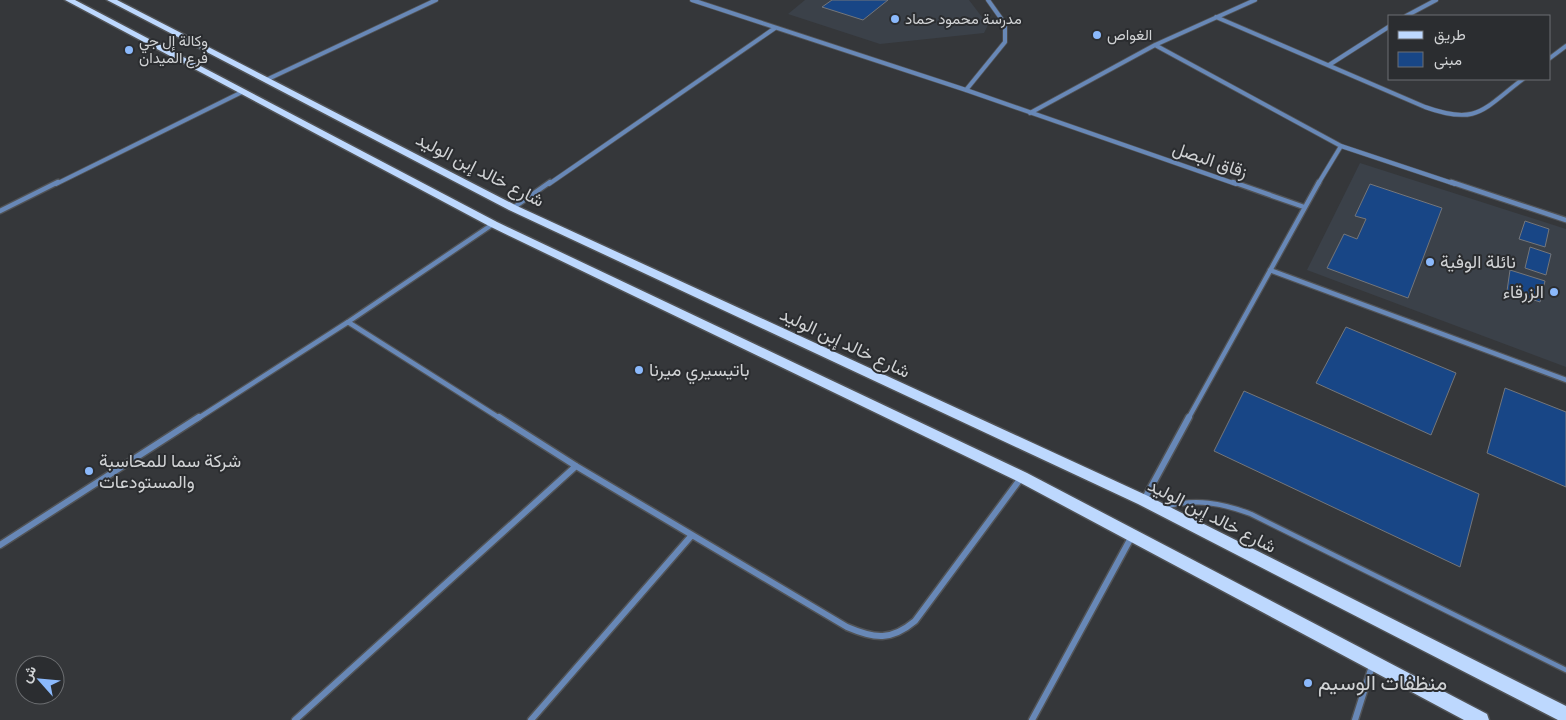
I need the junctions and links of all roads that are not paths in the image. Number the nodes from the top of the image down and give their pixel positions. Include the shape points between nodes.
1 (69, 0) edge
2 (111, 0) edge
3 (436, 0) edge
4 (692, 0) edge
5 (988, 0) edge
6 (1255, 0) edge
7 (1436, 0) edge
8 (1408, 15) edge
9 (1216, 17) junction
10 (1388, 27) edge
11 (775, 28) junction
12 (1155, 44) junction
13 (1566, 46) edge
14 (1551, 57) edge
15 (1329, 66) junction
16 (266, 80) junction
17 (1522, 80) edge
18 (966, 90) junction
19 (242, 92) junction
20 (1030, 113) junction
21 (1341, 146) junction
22 (1304, 207) junction
23 (514, 208) junction
24 (0, 211) edge
25 (1566, 220) edge
26 (493, 224) junction
27 (1270, 270) junction
28 (348, 322) junction
29 (1566, 380) edge
30 (576, 466) junction
31 (1022, 477) junction
32 (1143, 500) junction
33 (1160, 509) junction
34 (692, 535) junction
35 (1132, 536) junction
36 (0, 545) edge
37 (1373, 663) junction
38 (1566, 670) edge
39 (1566, 715) edge
40 (294, 720) edge
41 (531, 720) edge
42 (1032, 720) edge
43 (1356, 720) edge
44 (1480, 720) edge

1 - 19 main road
2 - 16 main road, شارع خالد إبن الوليد
3 - 16 street
4 - 11 street, زقاق البصل
5 - 18 street via 1006,24 1005,42
6 - 9 street
7 - 8 street
9 - 12 street
9 - 15 street
10 - 15 street
11 - 18 street, زقاق البصل
11 - 23 street
12 - 20 street
12 - 21 street
13 - 14 street
15 - 17 street via 1426,107 1456,116 1478,113
16 - 23 main road, شارع خالد إبن الوليد
18 - 20 street, زقاق البصل
19 - 24 street
19 - 26 main road
20 - 22 street, زقاق البصل
21 - 22 street
21 - 25 street
22 - 27 street
23 - 32 main road, شارع خالد إبن الوليد
26 - 28 street
26 - 31 main road
27 - 29 street
27 - 32 street
28 - 30 street
28 - 36 street
30 - 34 street
30 - 40 street
31 - 34 street via 915,621 904,631 891,636 876,637 847,627
31 - 35 main road
32 - 33 main road, شارع خالد إبن الوليد
33 - 38 lane via 1180,502 1203,501 1251,514
33 - 39 main road, شارع خالد إبن الوليد
34 - 41 street
35 - 37 main road
35 - 42 street
37 - 43 street
37 - 44 main road

